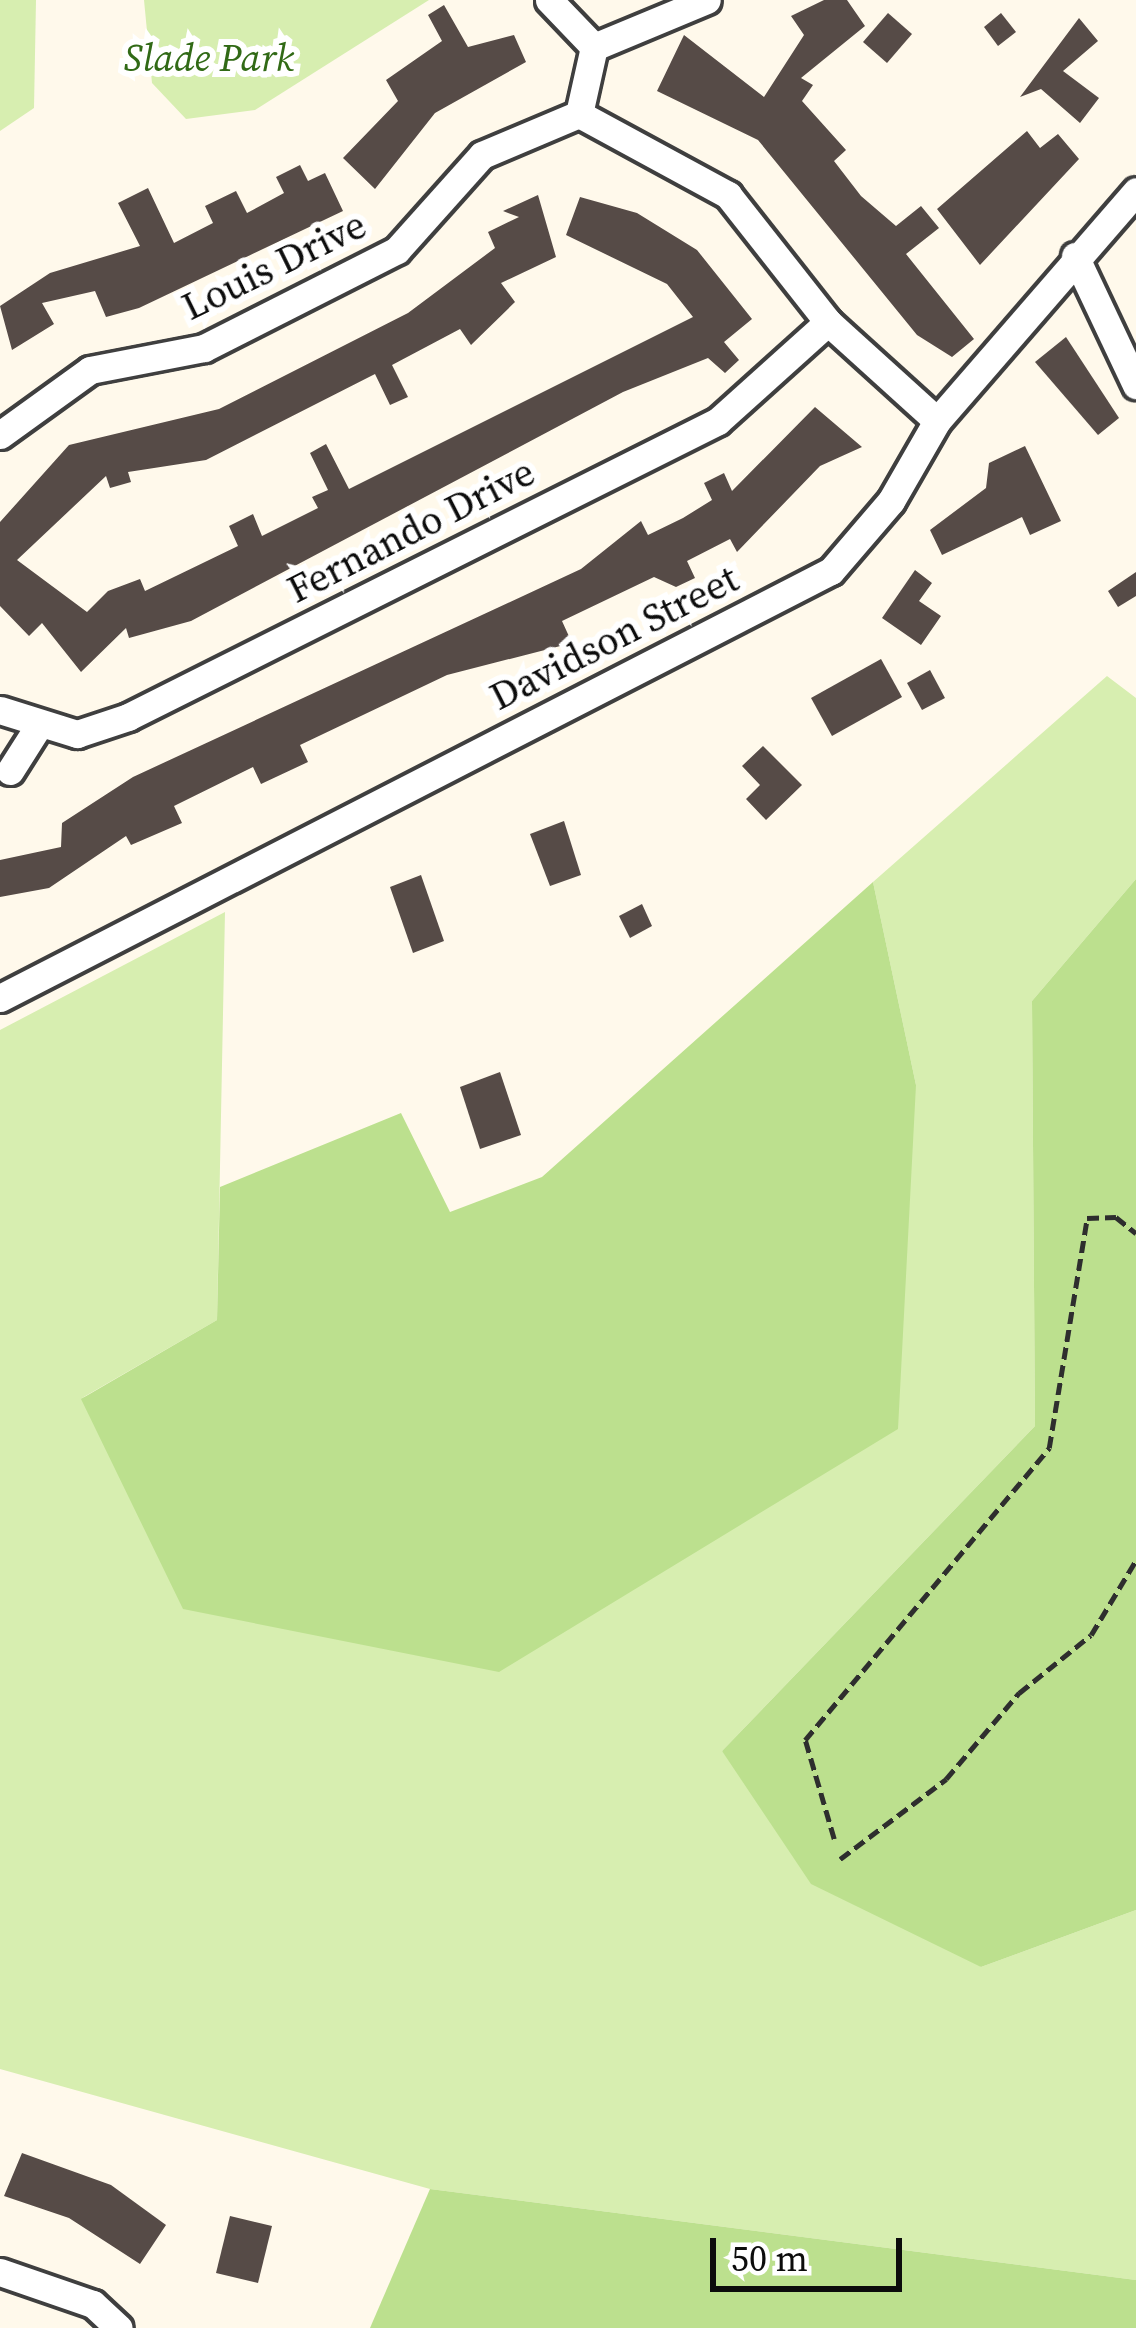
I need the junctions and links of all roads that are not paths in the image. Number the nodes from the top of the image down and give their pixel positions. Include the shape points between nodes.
1 (549, 0) edge
2 (707, 0) edge
3 (594, 47) junction
4 (579, 114) junction
5 (1136, 191) edge
6 (1075, 256) junction
7 (828, 322) junction
8 (1136, 386) edge
9 (937, 421) junction
10 (0, 435) edge
11 (0, 710) edge
12 (36, 730) junction
13 (10, 771) dead end
14 (0, 998) edge
15 (0, 2272) edge
16 (119, 2328) edge

1 - 3 street
2 - 3 street
3 - 4 street
4 - 7 street via 728,196
4 - 10 street, Louis Drive via 482,154 397,250 204,348 90,370
5 - 6 street, Davidson Street
6 - 8 street
6 - 9 street, Davidson Street
7 - 9 street
7 - 12 street, Fernando Drive via 718,421 128,717 77,734
9 - 14 street, Davidson Street via 891,501 831,571
11 - 12 street
12 - 13 street
15 - 16 street via 93,2304

